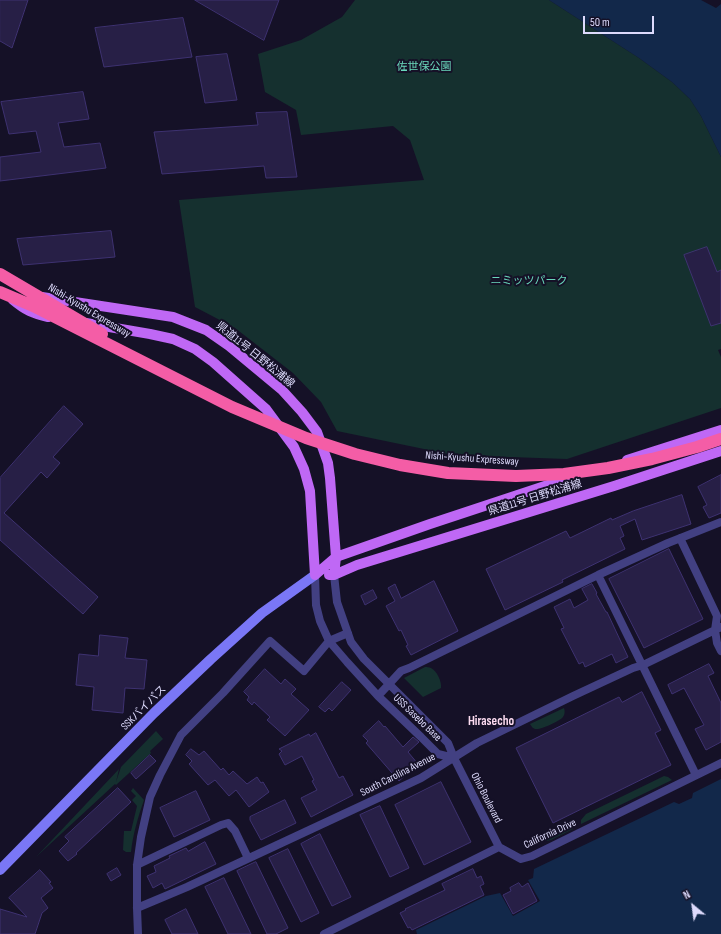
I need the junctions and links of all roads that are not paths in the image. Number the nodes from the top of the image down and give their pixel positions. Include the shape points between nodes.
1 (0, 265) edge
2 (0, 269) edge
3 (0, 274) edge
4 (0, 290) edge
5 (90, 326) junction
6 (164, 373) junction
7 (721, 430) edge
8 (721, 439) edge
9 (721, 451) edge
10 (721, 522) edge
11 (680, 538) junction
12 (336, 557) junction
13 (598, 574) junction
14 (315, 575) junction
15 (334, 575) junction
16 (718, 628) edge
17 (348, 633) junction
18 (329, 641) junction
19 (721, 651) edge
20 (642, 665) junction
21 (388, 684) junction
22 (378, 696) junction
23 (454, 758) junction
24 (721, 763) edge
25 (696, 775) junction
26 (499, 847) junction
27 (248, 858) junction
28 (137, 866) junction
29 (0, 870) edge
30 (137, 908) junction
31 (138, 934) edge
32 (324, 934) edge

1 - 5 highway, bridge
2 - 12 main road, 県道11号 日野松浦線 via 29,292 40,297 172,318 206,330 282,390 317,432 326,457
3 - 5 highway, Nishi-Kyushu Expressway, bridge
4 - 6 highway, Nishi-Kyushu Expressway, bridge
4 - 14 main road via 24,309 37,315 173,339 195,349 213,362 266,409 294,446 304,469 310,491
5 - 6 highway, Nishi-Kyushu Expressway, bridge
6 - 8 highway, Nishi-Kyushu Expressway, bridge via 232,407 306,438 355,454 448,473 516,476 564,474 652,459
7 - 12 main road, 県道11号 日野松浦線
9 - 15 main road, 県道11号 日野松浦線 via 364,563
10 - 11 street
11 - 13 street
11 - 16 street via 718,616
12 - 14 main road, 県道11号 日野松浦線
12 - 15 main road, 県道11号 日野松浦線
13 - 20 street
13 - 21 street via 401,672
14 - 15 main road, 県道11号 日野松浦線
14 - 18 street, USS Sasebo Base via 316,605
14 - 29 street, SSKバイパス via 262,613 211,659 154,713
15 - 17 street, USS Sasebo Base via 337,602
16 - 19 street via 717,643
16 - 20 street, South Carolina Avenue
17 - 18 street
17 - 21 street, USS Sasebo Base via 364,659
18 - 22 street, USS Sasebo Base
18 - 28 street via 304,671 270,641 181,735 150,797 140,838
20 - 23 street, South Carolina Avenue via 481,741
20 - 25 street
21 - 22 street
21 - 23 street, USS Sasebo Base via 448,743
22 - 23 street, USS Sasebo Base via 438,754
23 - 26 street, Ohio Boulevard
23 - 27 street, South Carolina Avenue via 420,778
24 - 25 street, California Drive
25 - 26 street, California Drive via 532,856 521,859
26 - 32 street
27 - 28 street via 235,831 228,823
27 - 30 street, South Carolina Avenue
28 - 30 street
30 - 31 street

